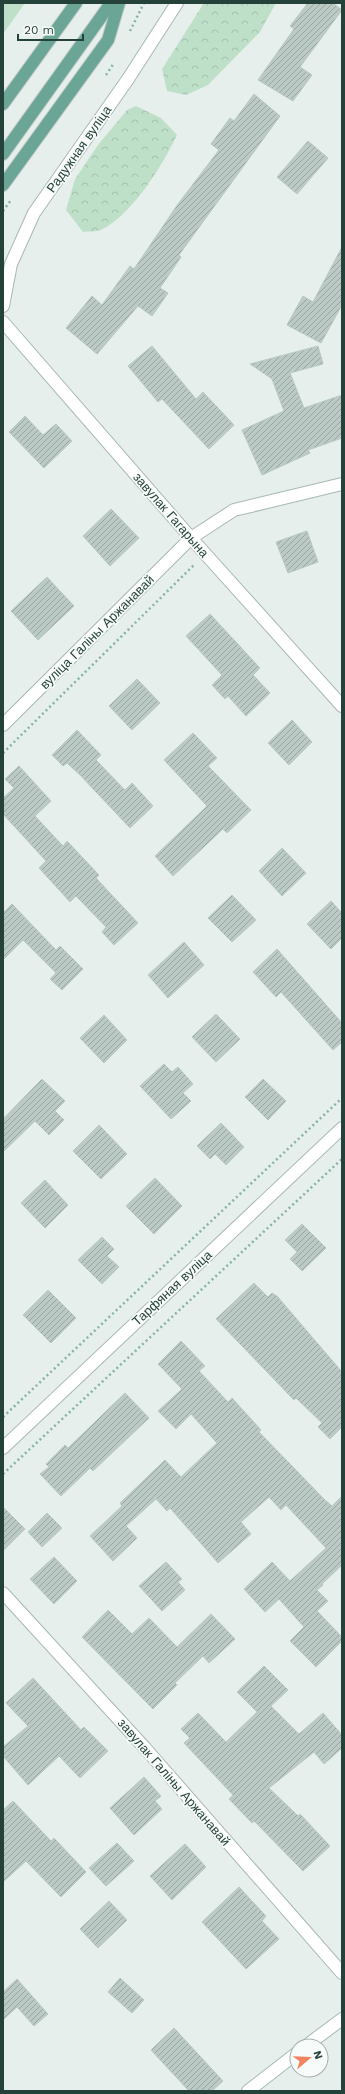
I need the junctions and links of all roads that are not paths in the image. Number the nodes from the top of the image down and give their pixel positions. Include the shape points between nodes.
1 (76, 3) edge
2 (111, 3) edge
3 (119, 3) edge
4 (177, 3) edge
5 (3, 104) edge
6 (3, 154) edge
7 (3, 186) edge
8 (3, 306) edge
9 (3, 322) edge
10 (342, 484) edge
11 (191, 538) junction
12 (342, 706) edge
13 (3, 725) edge
14 (342, 1128) edge
15 (3, 1448) edge
16 (3, 1593) edge
17 (342, 1973) edge
18 (342, 2018) edge
19 (316, 2038) edge
20 (289, 2059) edge
21 (248, 2091) edge

1 - 5 main road
2 - 6 main road
3 - 7 main road via 108,40
4 - 8 street, Радужная вуліца via 128,79 34,213 11,264
9 - 11 street, завулак Гагарына
10 - 11 street, вуліца Галіны Аржанавай via 234,510
11 - 12 street, завулак Гагарына
11 - 13 street, вуліца Галіны Аржанавай
14 - 15 street, Тарфяная вуліца
16 - 17 street, завулак Галіны Аржанавай via 145,1748
18 - 19 street
20 - 21 street

